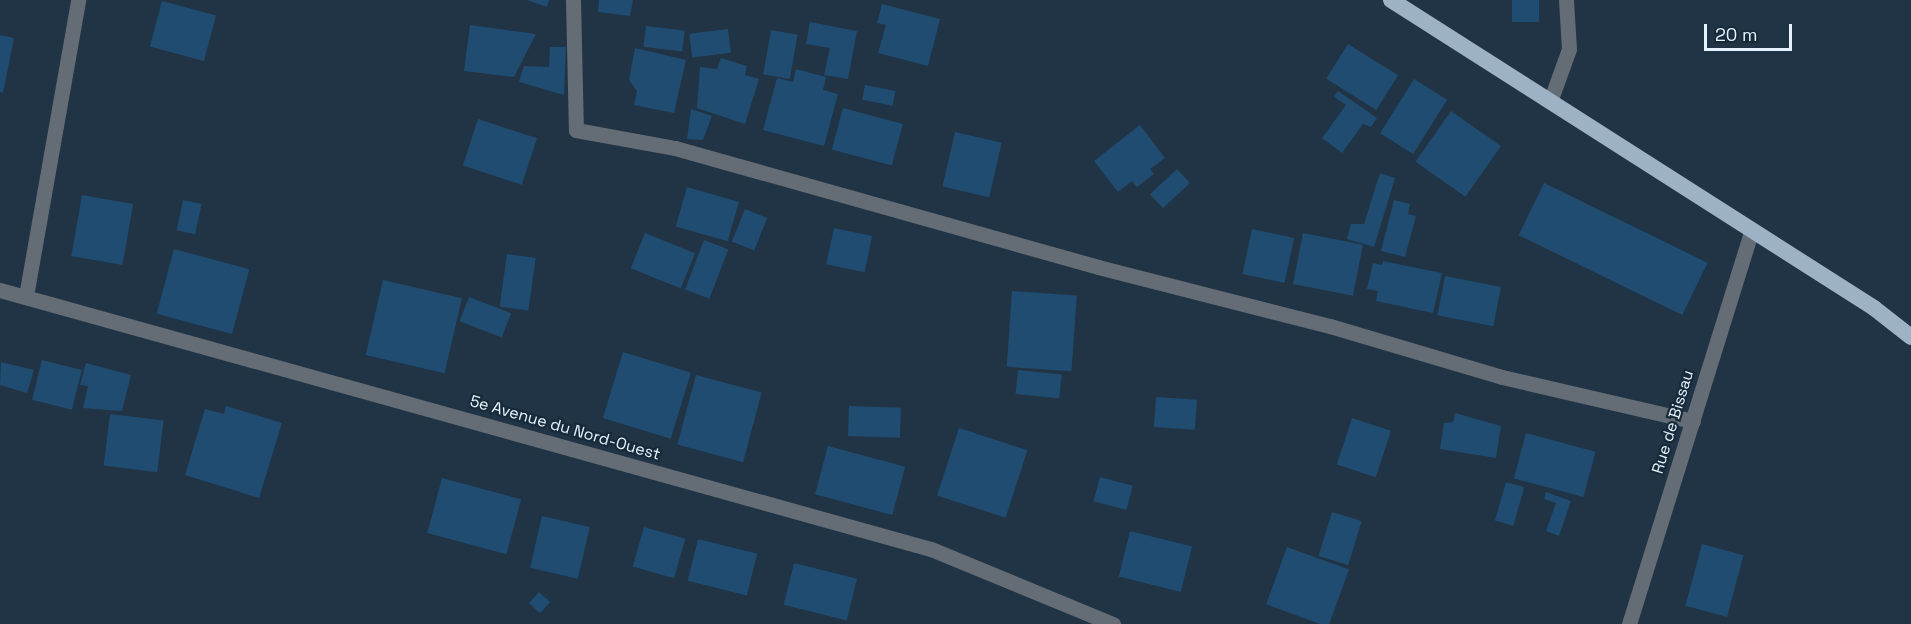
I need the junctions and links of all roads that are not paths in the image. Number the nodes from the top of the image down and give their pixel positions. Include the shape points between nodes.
1 (78, 0) edge
2 (573, 0) edge
3 (1391, 0) edge
4 (1566, 0) edge
5 (1551, 99) junction
6 (1751, 231) junction
7 (0, 290) edge
8 (26, 296) junction
9 (1911, 337) edge
10 (1693, 421) junction
11 (1113, 624) edge
12 (1629, 624) edge

1 - 8 street
2 - 10 street via 576,130 675,148 1087,264 1330,326 1502,377
3 - 5 highway
4 - 5 street via 1569,49
5 - 6 highway
6 - 9 highway via 1874,308
6 - 10 street, Rue de Bissau
7 - 8 street, 5e Avenue du Nord-Ouest
8 - 11 street, 5e Avenue du Nord-Ouest via 931,549
10 - 12 street, Rue de Bissau

